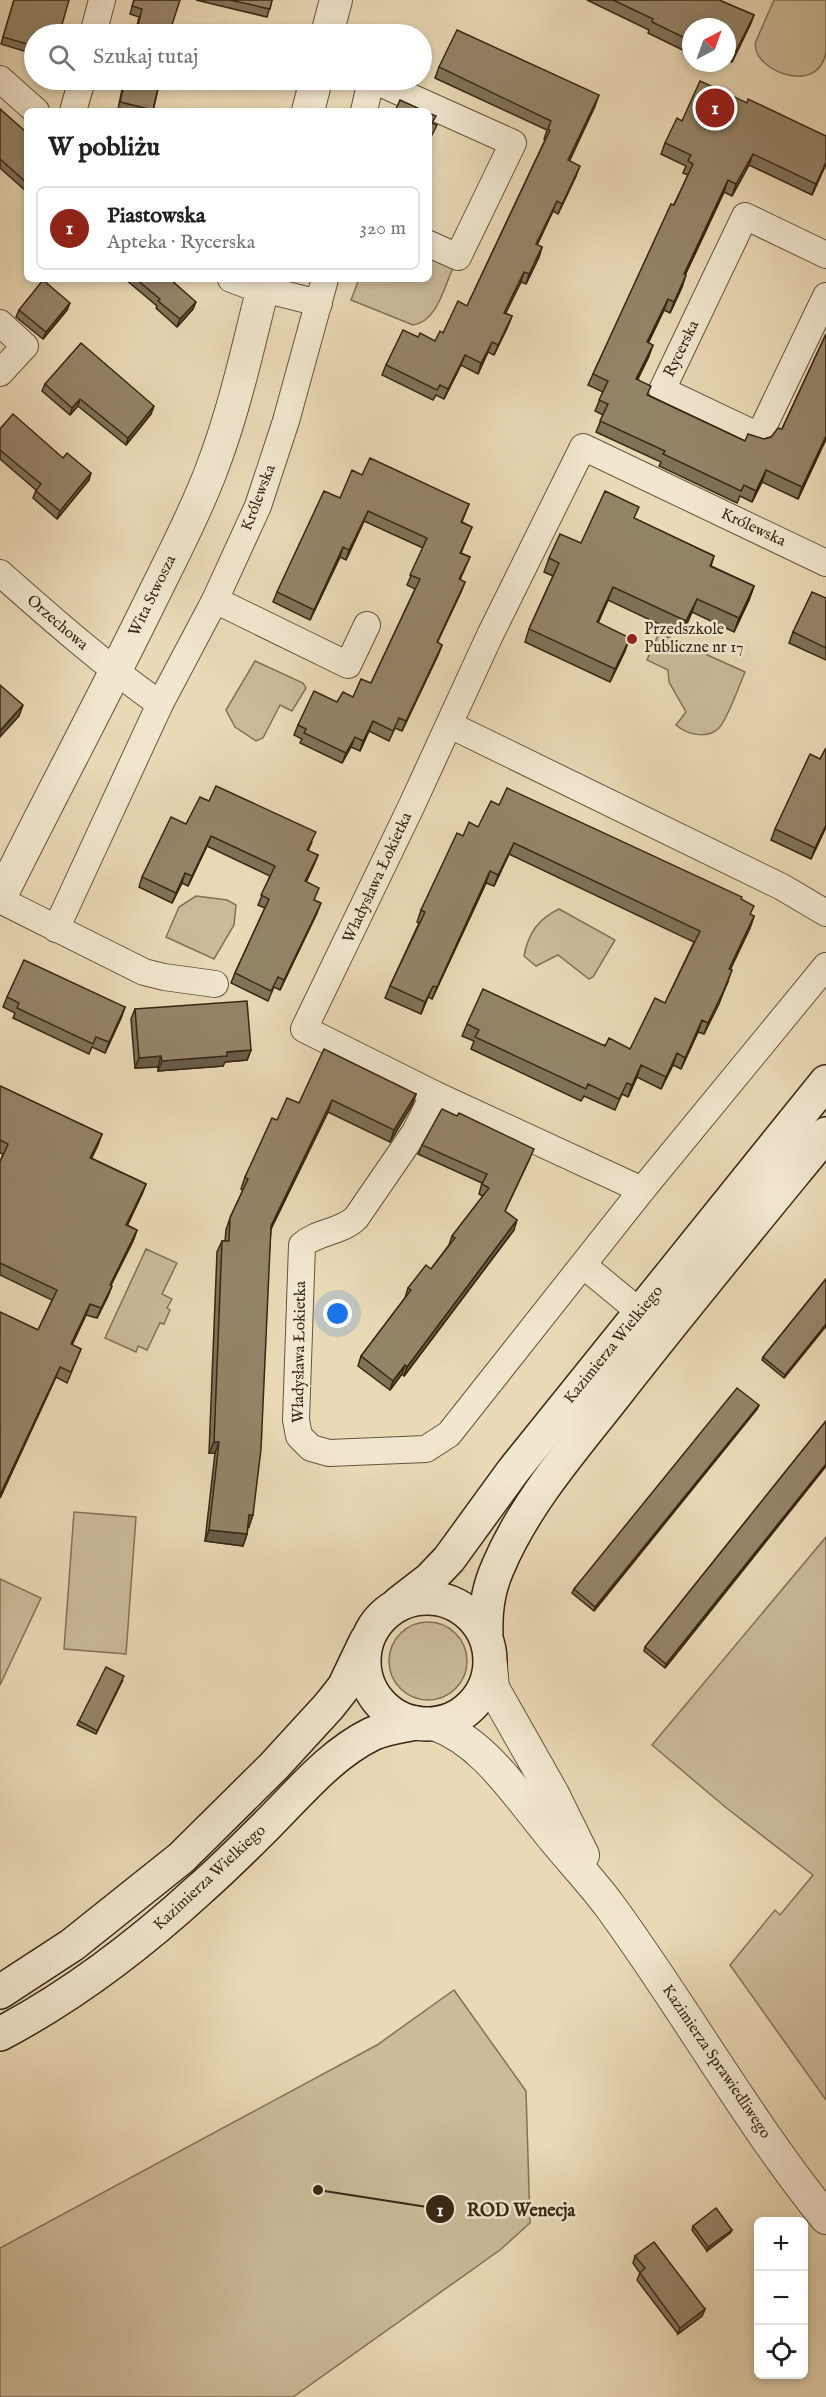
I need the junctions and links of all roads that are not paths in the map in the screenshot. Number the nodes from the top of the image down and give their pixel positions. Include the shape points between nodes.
1 (102, 0) edge
2 (336, 0) edge
3 (96, 24) edge
4 (330, 24) edge
5 (0, 79) edge
6 (79, 90) edge
7 (313, 90) edge
8 (369, 90) edge
9 (394, 90) edge
10 (33, 108) edge
11 (74, 108) edge
12 (309, 108) edge
13 (365, 108) edge
14 (432, 245) edge
15 (826, 255) edge
16 (264, 284) edge
17 (322, 291) edge
18 (826, 296) edge
19 (0, 323) edge
20 (0, 373) edge
21 (583, 447) joint
22 (826, 562) edge
23 (0, 573) edge
24 (215, 600) junction
25 (367, 625) dead end
26 (115, 673) junction
27 (160, 704) junction
28 (450, 725) junction
29 (0, 899) edge
30 (826, 913) edge
31 (56, 929) junction
32 (826, 966) edge
33 (215, 984) dead end
34 (826, 1082) edge
35 (434, 1094) junction
36 (826, 1134) edge
37 (642, 1190) junction
38 (584, 1265) junction
39 (640, 1312) junction
40 (399, 1603) junction
41 (486, 1633) junction
42 (366, 1641) junction
43 (491, 1666) junction
44 (425, 1724) junction
45 (608, 1904) junction
46 (0, 1992) edge
47 (0, 2034) edge
48 (825, 2216) edge

1 - 3 street
2 - 4 street
5 - 10 street
6 - 11 street
7 - 12 street
8 - 13 street
9 - 14 street via 513,143 458,257
15 - 18 street, Rycerska via 745,216 662,390 759,436
16 - 17 street
16 - 26 street, Wita Stwosza via 211,471
17 - 24 street, Królewska via 258,506
19 - 20 street via 25,346
21 - 22 street, Królewska
21 - 28 street, Władysława Łokietka
23 - 26 street, Orzechowa
24 - 25 street via 348,665
24 - 27 street, Królewska
26 - 27 street
26 - 29 street, Wita Stwosza
27 - 31 street, Królewska
28 - 30 street via 782,886
28 - 35 street, Władysława Łokietka via 304,1029
29 - 31 street
31 - 33 street via 154,975
32 - 37 street, Władysława Łokietka
34 - 39 main road, Kazimierza Wielkiego
35 - 37 street, Władysława Łokietka
35 - 38 street, Władysława Łokietka via 415,1132 356,1218 338,1231 311,1238 302,1245 296,1420 299,1436 311,1448 329,1453 426,1449 449,1434
36 - 41 main road, Kazimierza Wielkiego via 678,1313 528,1511 493,1579 486,1605
37 - 38 street, Władysława Łokietka
38 - 39 street
39 - 40 main road, Kazimierza Wielkiego via 513,1471 449,1559
40 - 41 main road via 423,1598 448,1600 476,1619
40 - 42 main road via 374,1625
41 - 43 main road
42 - 44 main road via 366,1677 372,1693 398,1718
42 - 46 main road via 344,1687 329,1706 181,1858 72,1945
43 - 44 main road via 487,1682 473,1705 451,1720
43 - 45 street, Kazimierza Sprawiedliwego via 493,1688 553,1794
44 - 45 street, Kazimierza Sprawiedliwego via 448,1729 500,1773
44 - 47 main road, Kazimierza Wielkiego via 390,1728 349,1749 140,1941 76,1988
45 - 48 street, Kazimierza Sprawiedliwego via 753,2118

